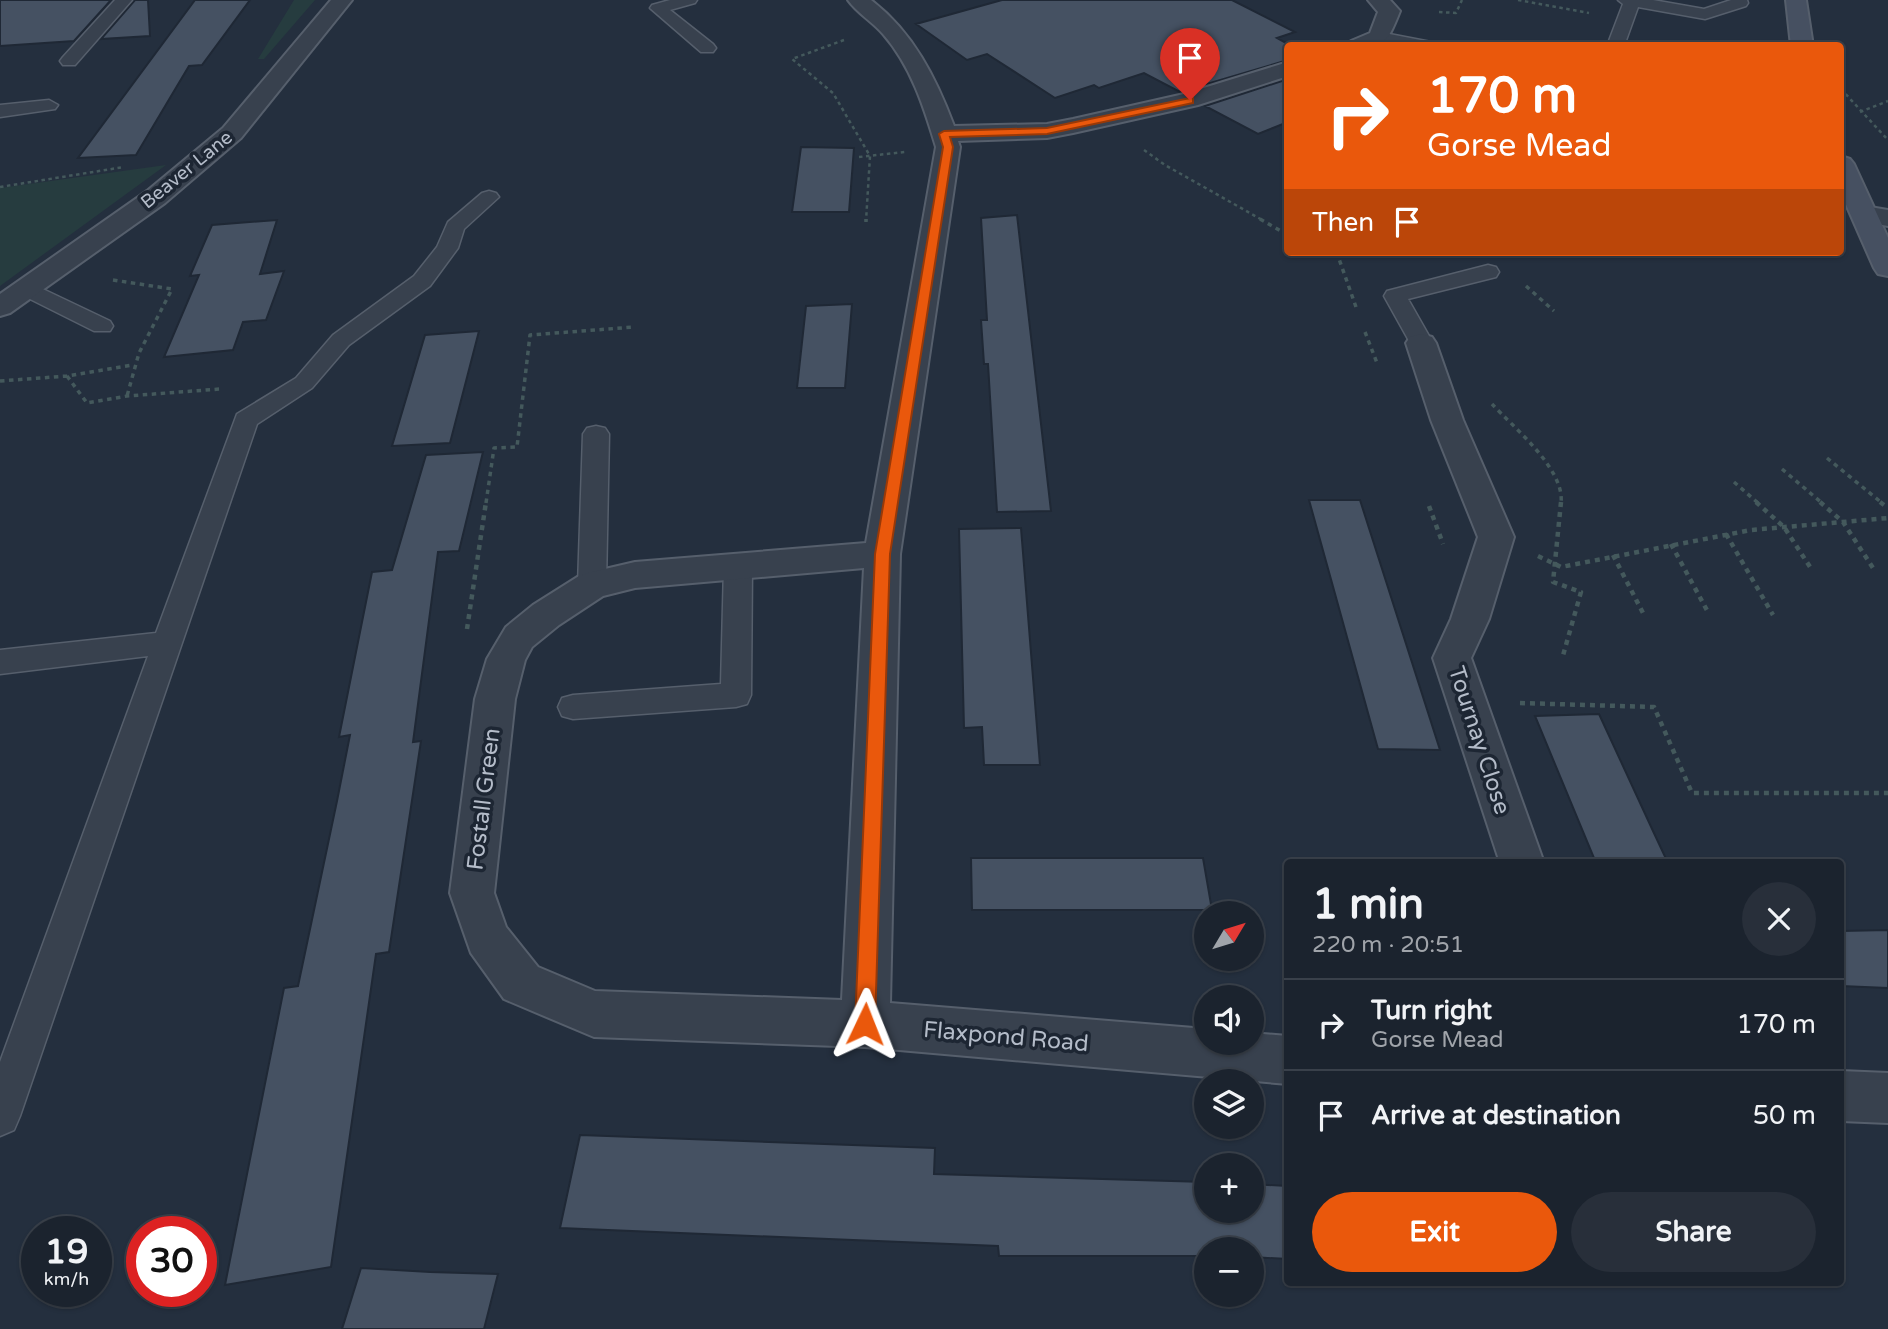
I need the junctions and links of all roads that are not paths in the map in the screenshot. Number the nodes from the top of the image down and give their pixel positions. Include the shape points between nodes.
1 (124, 0) edge
2 (342, 0) edge
3 (689, 0) edge
4 (1378, 0) edge
5 (1739, 0) edge
6 (1796, 0) edge
7 (1629, 1) edge
8 (876, 9) edge
9 (1369, 41) edge
10 (1616, 42) edge
11 (1801, 42) edge
12 (707, 48) dead end
13 (69, 61) dead end
14 (1284, 70) edge
15 (49, 105) dead end
16 (0, 111) edge
17 (944, 134) junction
18 (1844, 168) edge
19 (489, 197) dead end
20 (1876, 216) edge
21 (1888, 268) edge
22 (1488, 272) dead end
23 (28, 289) junction
24 (0, 307) edge
25 (102, 326) dead end
26 (1421, 343) joint
27 (596, 434) dead end
28 (882, 554) junction
29 (738, 566) junction
30 (592, 585) junction
31 (165, 643) junction
32 (0, 662) edge
33 (573, 707) dead end
34 (1521, 859) edge
35 (865, 1024) junction
36 (1284, 1060) edge
37 (1844, 1096) edge
38 (1888, 1098) edge
39 (0, 1115) edge

1 - 13 lane
2 - 23 street, Beaver Lane via 232,133 156,197
3 - 12 lane via 658,8
4 - 9 street via 1389,11
5 - 7 lane via 1706,14
6 - 11 main road
7 - 10 lane
8 - 17 street via 918,66
14 - 17 street via 1190,100 1047,131
15 - 16 lane
17 - 28 street via 948,147
18 - 20 main road
19 - 31 lane via 455,226 447,248 422,281 341,340 304,383 246,420
20 - 21 main road
22 - 26 lane via 1395,296
23 - 24 street, Beaver Lane
23 - 25 lane
26 - 34 street, Tournay Close via 1447,420 1496,537 1470,620 1452,657
27 - 30 lane
28 - 29 street, Fostall Green
28 - 35 street
29 - 30 street, Fostall Green via 635,575
29 - 33 lane via 736,695
30 - 35 street, Fostall Green via 519,637 506,659 495,699 472,893 487,938 520,983 594,1014
31 - 32 lane
31 - 39 lane
35 - 36 street, Flaxpond Road
37 - 38 street

